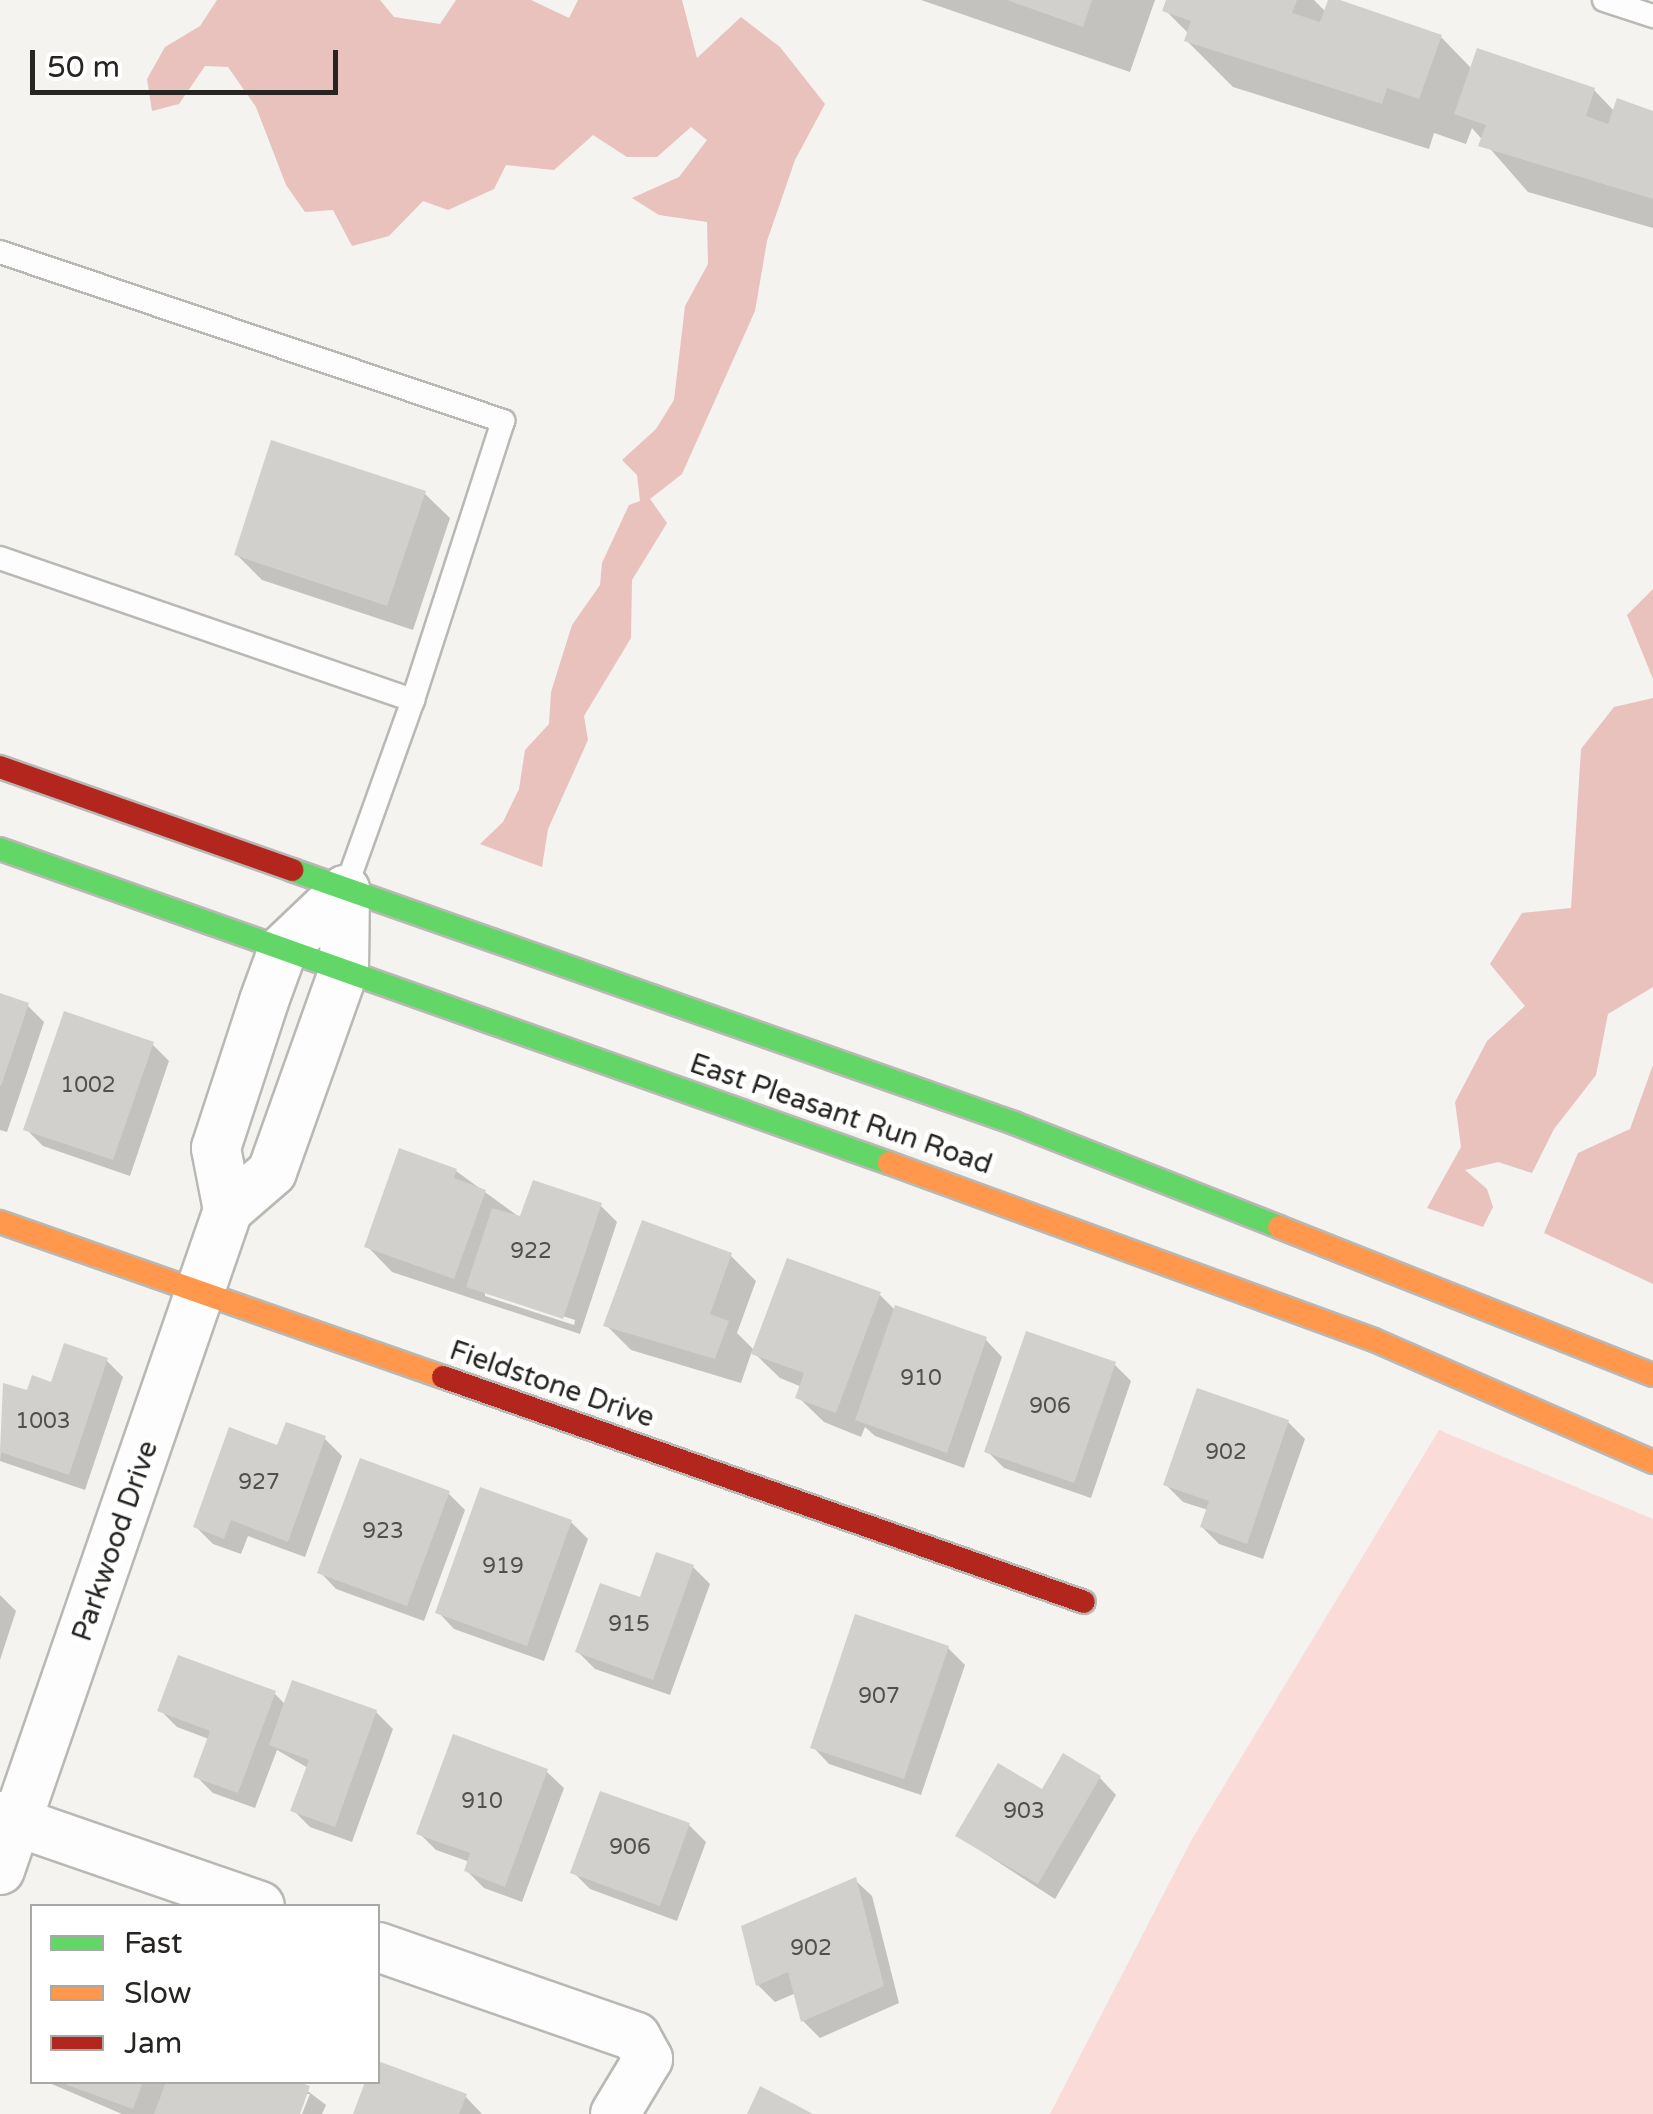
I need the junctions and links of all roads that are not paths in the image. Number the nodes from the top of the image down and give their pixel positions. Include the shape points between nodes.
1 (1604, 0) edge
2 (1653, 16) edge
3 (0, 252) edge
4 (0, 558) edge
5 (414, 700) junction
6 (0, 767) edge
7 (0, 848) edge
8 (345, 890) junction
9 (283, 949) junction
10 (344, 970) junction
11 (228, 1210) junction
12 (0, 1222) edge
13 (202, 1293) junction
14 (1653, 1374) edge
15 (1653, 1462) edge
16 (1084, 1602) dead end
17 (8, 1819) edge
18 (0, 1870) edge
19 (254, 1904) edge
20 (380, 1949) edge
21 (615, 2114) edge

1 - 2 lane
3 - 5 lane via 503,421
4 - 5 lane
5 - 8 lane
6 - 8 main road, East Pleasant Run Road
7 - 9 main road, East Pleasant Run Road
8 - 9 street, Parkwood Drive
8 - 10 street
8 - 14 main road, East Pleasant Run Road via 1014,1123
9 - 10 main road, East Pleasant Run Road
9 - 11 street, Parkwood Drive via 216,1148
10 - 11 street via 272,1172
10 - 15 main road, East Pleasant Run Road via 1178,1266 1374,1340
11 - 13 street, Parkwood Drive
12 - 13 main road, Fieldstone Drive
13 - 16 main road, Fieldstone Drive
13 - 17 street, Parkwood Drive
17 - 18 street, Parkwood Drive
17 - 19 street
20 - 21 street via 636,2037 648,2059

